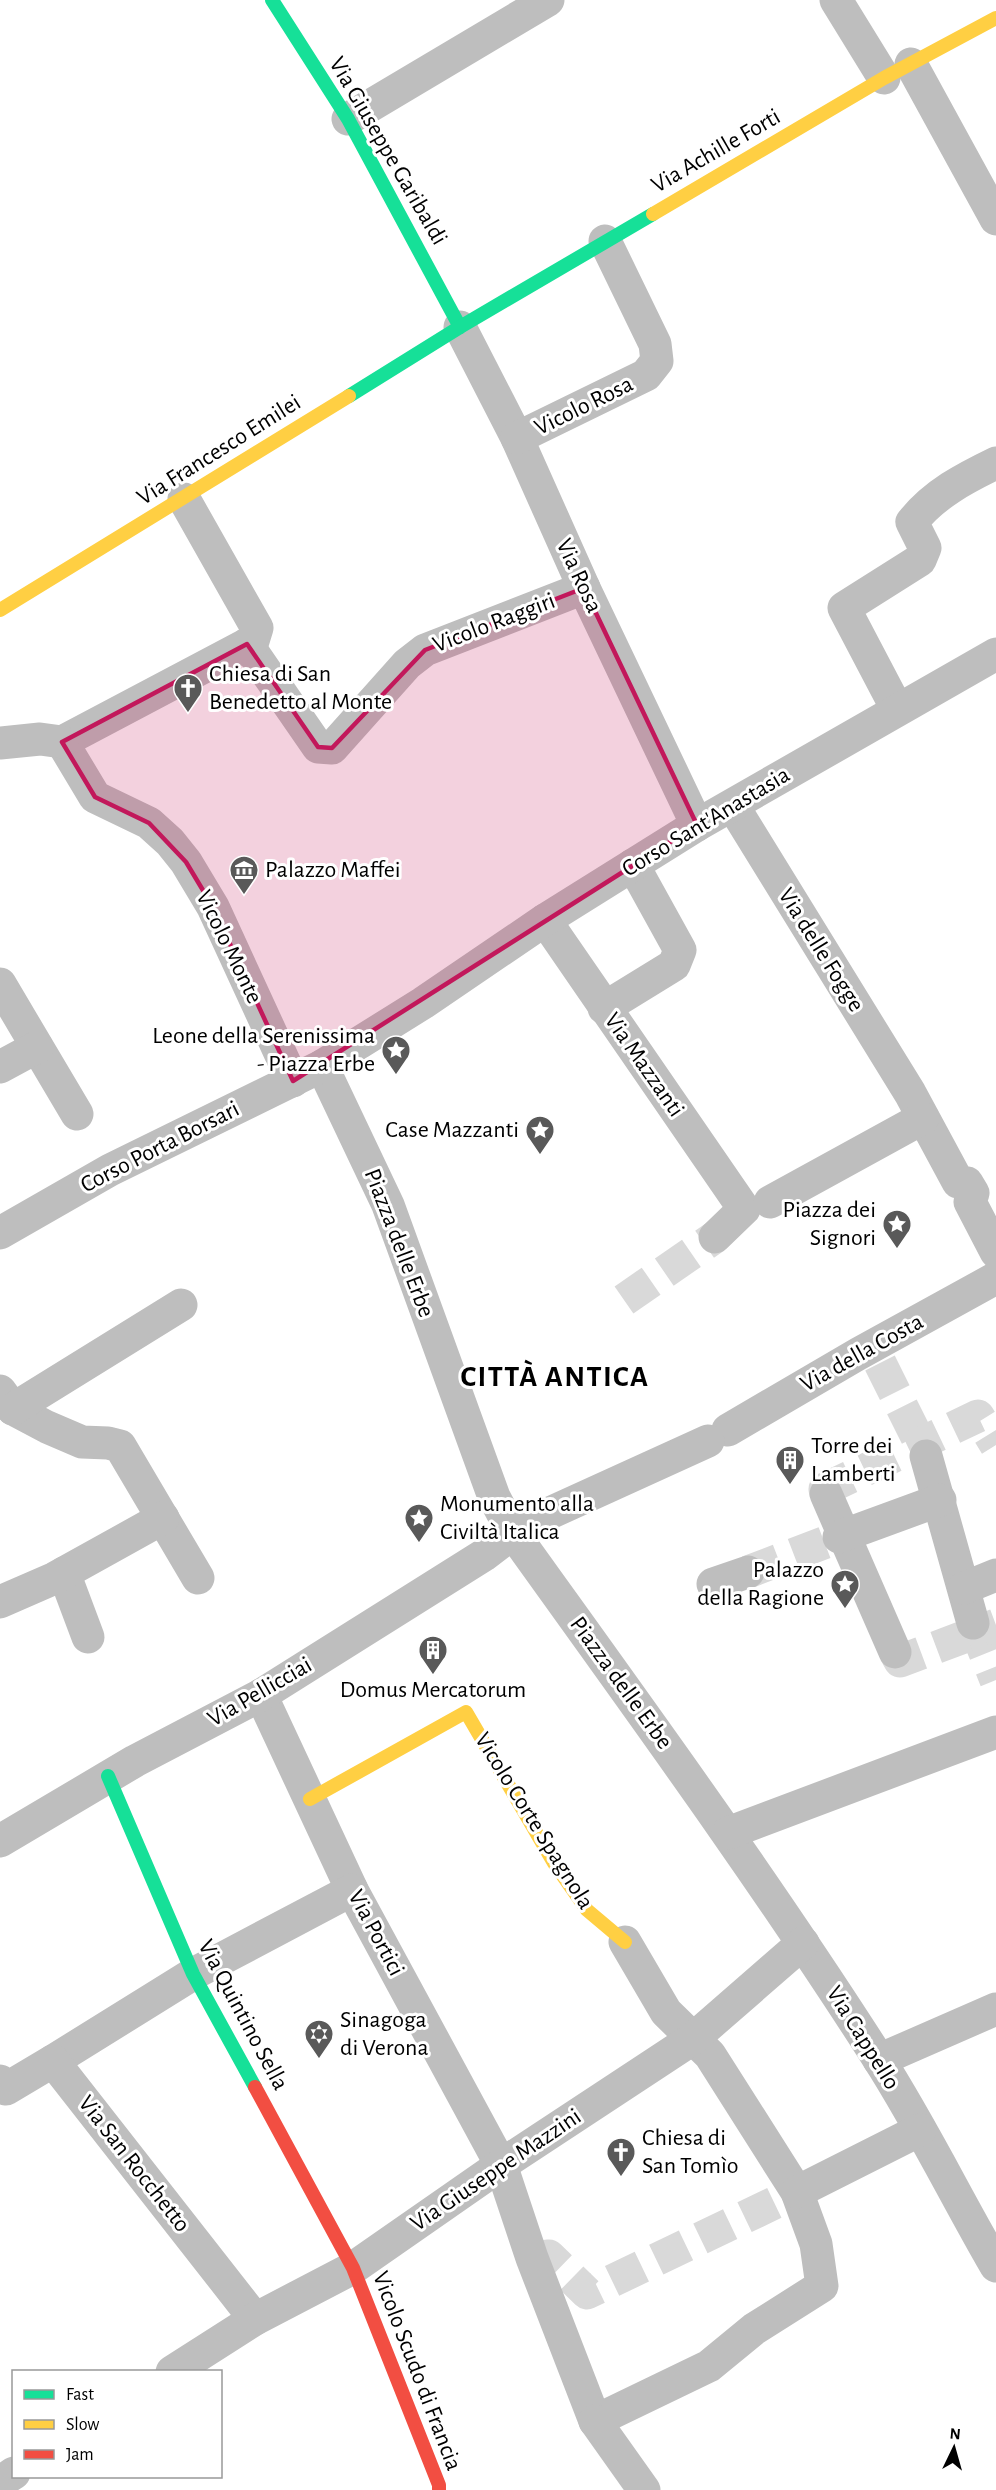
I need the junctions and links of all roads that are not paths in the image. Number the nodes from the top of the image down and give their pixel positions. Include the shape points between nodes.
1 (272, 0) edge
2 (548, 0) edge
3 (836, 0) edge
4 (996, 18) edge
5 (897, 71) junction
6 (348, 119) junction
7 (996, 219) edge
8 (605, 241) junction
9 (460, 327) junction
10 (517, 438) junction
11 (996, 463) edge
12 (184, 499) junction
13 (584, 588) junction
14 (1, 606) edge
15 (248, 644) junction
16 (996, 654) edge
17 (897, 709) junction
18 (62, 742) junction
19 (0, 744) edge
20 (733, 806) junction
21 (697, 825) junction
22 (633, 865) junction
23 (545, 920) junction
24 (0, 984) edge
25 (604, 1008) junction
26 (37, 1047) junction
27 (322, 1066) junction
28 (0, 1067) edge
29 (293, 1081) junction
30 (916, 1106) junction
31 (77, 1114) dead end
32 (757, 1206) junction
33 (0, 1233) edge
34 (715, 1237) tunnel mouth
35 (996, 1252) edge
36 (996, 1278) edge
37 (181, 1305) dead end
38 (6, 1400) edge
39 (920, 1457) tunnel mouth
40 (826, 1494) dead end
41 (940, 1500) junction
42 (160, 1513) junction
43 (513, 1533) junction
44 (842, 1537) junction
45 (748, 1572) tunnel mouth
46 (60, 1575) junction
47 (996, 1575) edge
48 (198, 1578) dead end
49 (713, 1584) dead end
50 (964, 1588) junction
51 (0, 1602) edge
52 (974, 1623) tunnel mouth
53 (88, 1637) dead end
54 (895, 1652) dead end
55 (261, 1695) junction
56 (996, 1732) edge
57 (108, 1776) junction
58 (310, 1799) junction
59 (728, 1833) junction
60 (0, 1841) edge
61 (352, 1890) junction
62 (625, 1942) joint
63 (803, 1943) junction
64 (193, 1974) junction
65 (996, 2009) edge
66 (694, 2038) junction
67 (63, 2055) junction
68 (879, 2060) junction
69 (0, 2080) edge
70 (920, 2130) junction
71 (501, 2165) junction
72 (797, 2192) junction
73 (993, 2253) edge
74 (353, 2268) junction
75 (255, 2319) junction
76 (175, 2370) edge
77 (595, 2421) junction
78 (439, 2490) edge
79 (644, 2490) edge

1 - 6 street, Via Giuseppe Garibaldi
2 - 6 street
3 - 5 street
4 - 5 street, Via Achille Forti
5 - 7 street
5 - 8 street, Via Achille Forti
6 - 9 street, Via Giuseppe Garibaldi
8 - 9 street, Via Achille Forti
8 - 10 street, Vicolo Rosa via 655,344 657,361 646,375
9 - 10 street, Via Rosa
9 - 12 street, Via Francesco Emilei
10 - 13 street, Via Rosa
11 - 17 street via 925,505 912,522 925,548 920,560 844,608
12 - 14 street, Via Francesco Emilei
12 - 15 street via 257,628
13 - 15 street, Vicolo Raggiri via 425,650 407,664 332,748 318,747
13 - 21 street, Via Rosa
15 - 18 street
16 - 17 street, Corso Sant'Anastasia
17 - 20 street, Corso Sant'Anastasia
18 - 19 street via 39,739
18 - 29 street, Vicolo Monte via 95,797 150,824 186,862 213,907
20 - 21 street, Corso Sant'Anastasia
20 - 30 street, Via delle Fogge
21 - 22 street, Corso Sant'Anastasia
22 - 23 street, Corso Sant'Anastasia
22 - 25 street via 680,950 674,964
23 - 25 street, Via Mazzanti
23 - 27 street, Corso Sant'Anastasia
24 - 26 street
25 - 32 street, Via Mazzanti
26 - 28 street
26 - 31 street
27 - 29 street, Corso Porta Borsari
27 - 43 street, Piazza delle Erbe via 388,1206 494,1497
29 - 33 street, Corso Porta Borsari via 110,1170
30 - 32 street
30 - 35 street via 958,1182 967,1183 973,1193 970,1202
32 - 34 street
36 - 43 street, Via della Costa via 875,1355
37 - 38 street
38 - 42 street via 47,1427 82,1442 120,1446
39 - 41 street
40 - 44 street
41 - 44 street
41 - 50 street
42 - 46 street
42 - 48 street
43 - 55 street, Via Pellicciai
43 - 59 street, Piazza delle Erbe
44 - 54 street
45 - 49 street
46 - 51 street
46 - 53 street
47 - 50 street
50 - 52 street
55 - 57 street, Via Pellicciai
55 - 58 street, Via Portici
56 - 59 street
57 - 60 street, Via Pellicciai
57 - 64 street, Via Quintino Sella
58 - 61 street, Via Portici
58 - 62 street, Vicolo Corte Spagnola via 466,1712 554,1863 587,1910
59 - 63 street, Via Cappello
61 - 64 street
61 - 71 street, Via Portici
62 - 66 street, Vicolo Corte Spagnola via 666,2012
63 - 66 street, Via Giuseppe Mazzini
63 - 68 street, Via Cappello
64 - 67 street
64 - 74 street, Via Quintino Sella
65 - 68 street
66 - 71 street, Via Giuseppe Mazzini
66 - 72 street, Vicolo Corte Spagnola via 710,2055
67 - 69 street via 6,2089
67 - 75 street, Via San Rocchetto
68 - 70 street, Via Cappello
70 - 72 street
70 - 73 street, Via Cappello
71 - 74 street, Via Giuseppe Mazzini
71 - 77 street, Via Portici
72 - 77 street, Vicolo Corte Spagnola via 816,2244 822,2286 754,2329 709,2366
74 - 75 street, Via Giuseppe Mazzini
74 - 78 street, Vicolo Scudo di Francia
75 - 76 street, Via Giuseppe Mazzini
77 - 79 street, Via Portici

